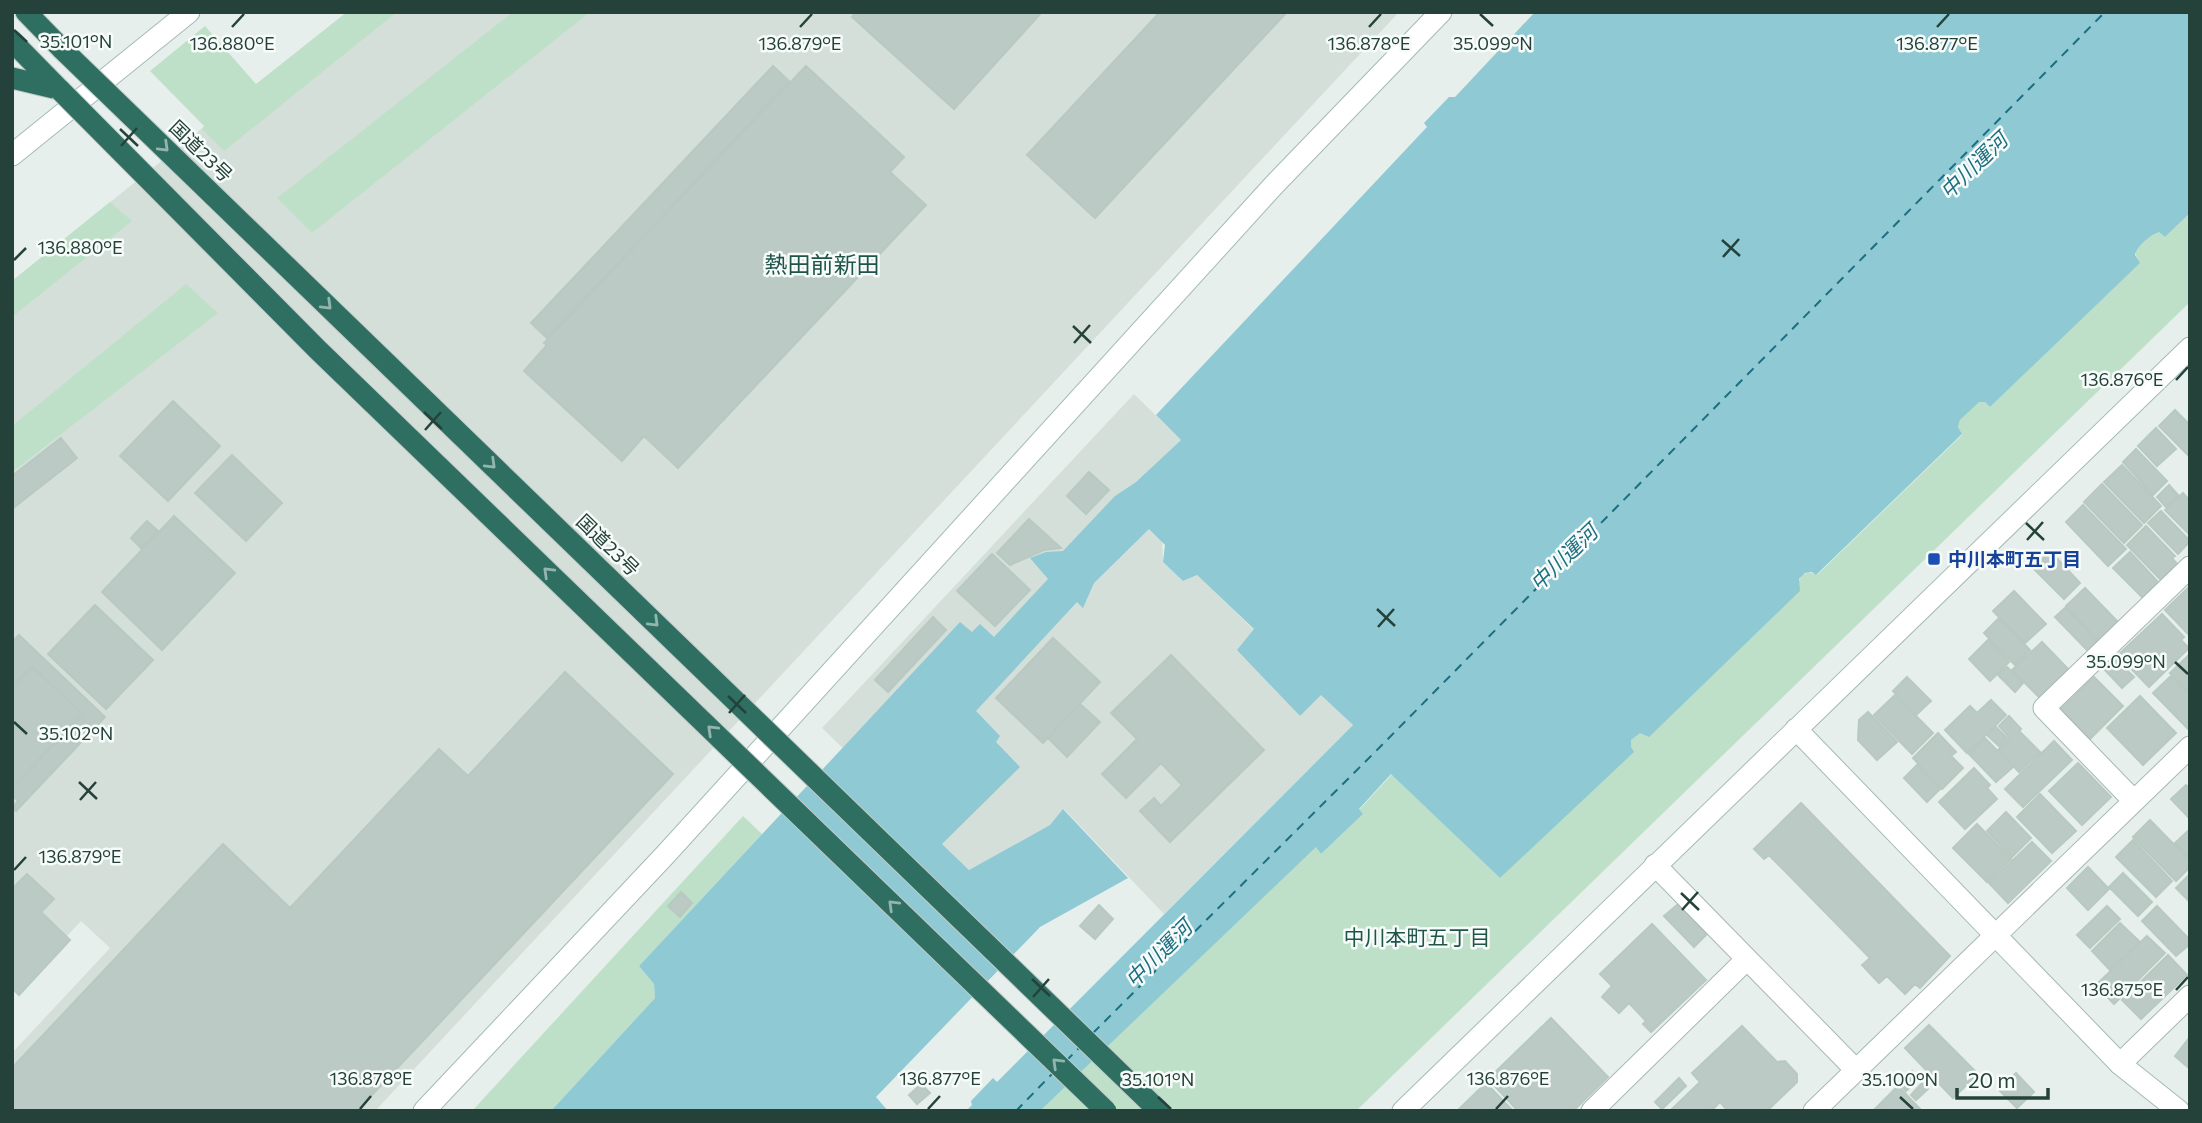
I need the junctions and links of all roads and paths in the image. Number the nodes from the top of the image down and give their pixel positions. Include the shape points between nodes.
1 (26, 12) edge
2 (44, 12) edge
3 (189, 12) edge
4 (1441, 12) edge
5 (12, 41) edge
6 (62, 49) junction
7 (12, 78) edge
8 (61, 90) junction
9 (12, 155) edge
10 (2190, 348) edge
11 (2190, 567) edge
12 (1796, 729) junction
13 (2190, 747) edge
14 (2134, 801) junction
15 (1655, 865) junction
16 (1996, 935) junction
17 (1747, 959) junction
18 (2190, 996) edge
19 (2120, 1064) junction
20 (1856, 1070) junction
21 (424, 1111) edge
22 (1106, 1111) edge
23 (1159, 1111) edge
24 (1403, 1111) edge
25 (1592, 1111) edge
26 (1814, 1111) edge
27 (2179, 1111) edge

1 - 6 highway, 国道23号
2 - 6 highway
3 - 9 street
4 - 21 street via 1265,195 666,854
5 - 8 highway
6 -> 23 highway, 国道23号, bridge
7 - 8 highway
22 -> 8 highway, bridge via 318,349
10 - 12 street
11 - 14 street via 2045,708
12 - 15 street
12 - 16 street
13 - 14 street
14 - 16 street
15 - 17 street
15 - 24 street
16 - 19 street
16 - 20 street
17 - 20 street
17 - 25 street
18 - 19 street
19 - 27 street
20 - 26 street

